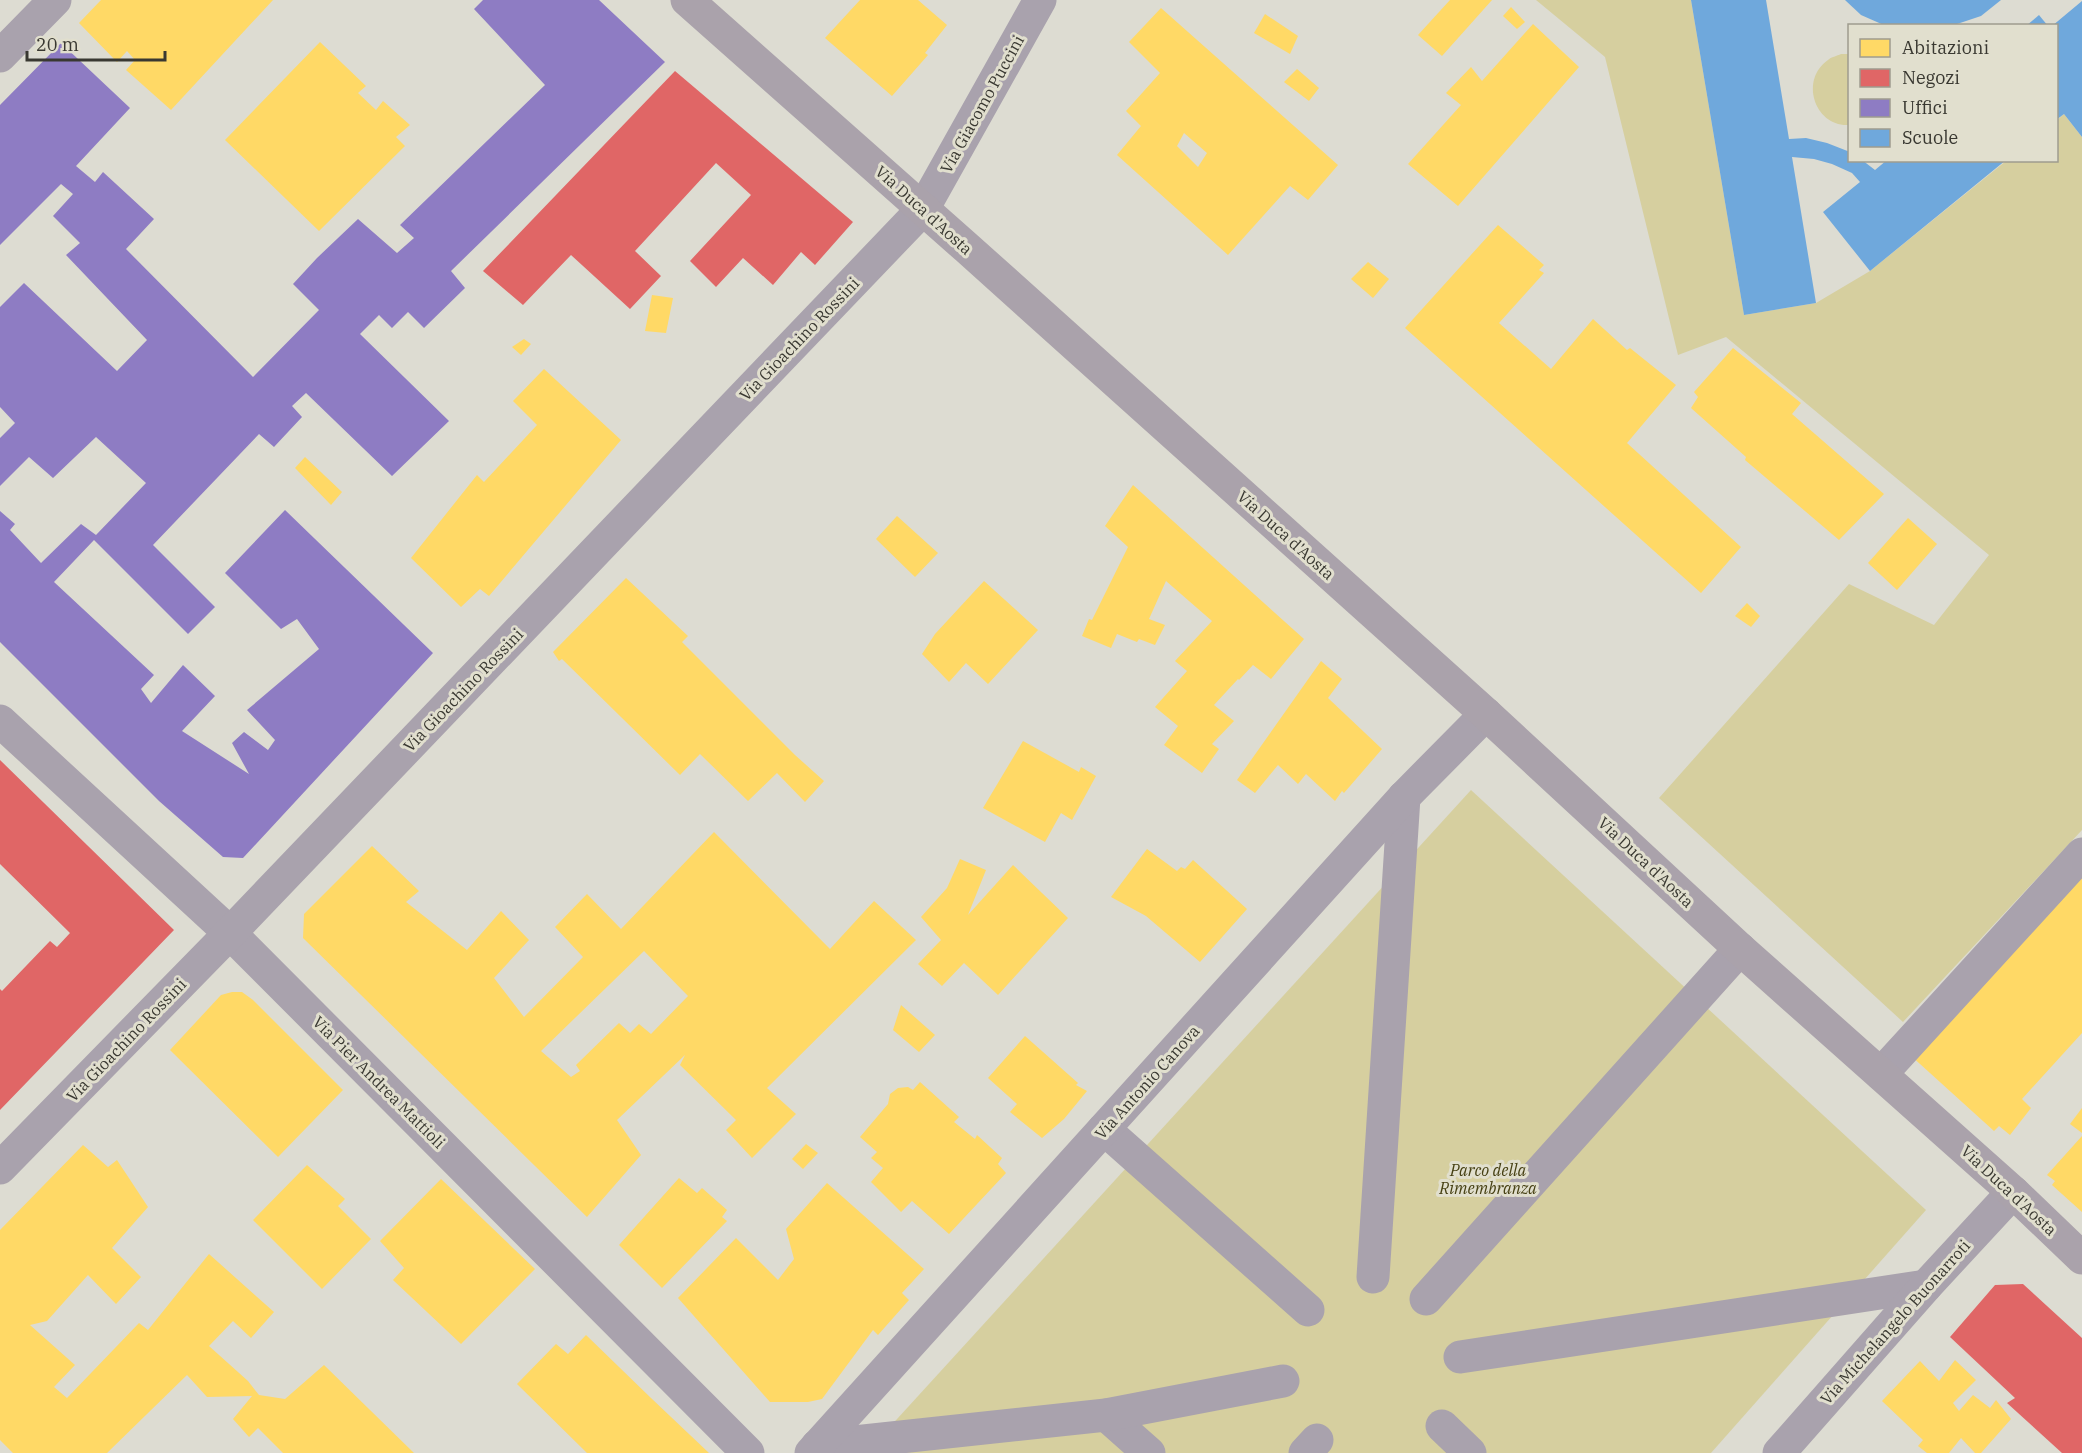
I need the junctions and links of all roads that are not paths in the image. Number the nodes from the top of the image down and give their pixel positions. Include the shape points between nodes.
1 (55, 0) edge
2 (687, 0) edge
3 (1040, 0) edge
4 (0, 56) edge
5 (923, 209) junction
6 (1486, 714) junction
7 (0, 721) edge
8 (1404, 797) junction
9 (2082, 854) edge
10 (230, 933) junction
11 (1740, 949) junction
12 (1881, 1074) junction
13 (1104, 1129) junction
14 (0, 1168) edge
15 (2013, 1192) junction
16 (2082, 1258) edge
17 (1373, 1278) dead end
18 (1926, 1286) junction
19 (1426, 1299) dead end
20 (1308, 1310) dead end
21 (1460, 1357) dead end
22 (1283, 1381) dead end
23 (1106, 1415) junction
24 (1442, 1426) dead end
25 (814, 1450) edge
26 (748, 1453) edge
27 (1149, 1453) edge
28 (1470, 1453) edge
29 (1779, 1453) edge

1 - 4 street
2 - 5 main road, Via Duca d'Aosta
3 - 5 street, Via Giacomo Puccini
5 - 6 main road, Via Duca d'Aosta
5 - 10 street, Via Gioachino Rossini
6 - 8 street, Via Antonio Canova
6 - 11 main road, Via Duca d'Aosta
7 - 10 street, Via Pier Andrea Mattioli
8 - 13 street, Via Antonio Canova
8 - 17 street
9 - 12 street
10 - 14 street, Via Gioachino Rossini
10 - 26 street, Via Pier Andrea Mattioli
11 - 12 main road, Via Duca d'Aosta
11 - 19 street
12 - 15 main road, Via Duca d'Aosta
13 - 20 street
13 - 25 street, Via Antonio Canova
15 - 16 main road, Via Duca d'Aosta
15 - 18 street, Via Michelangelo Buonarroti
18 - 21 street
18 - 29 street, Via Michelangelo Buonarroti
22 - 23 street
23 - 25 street
23 - 27 street
24 - 28 street

